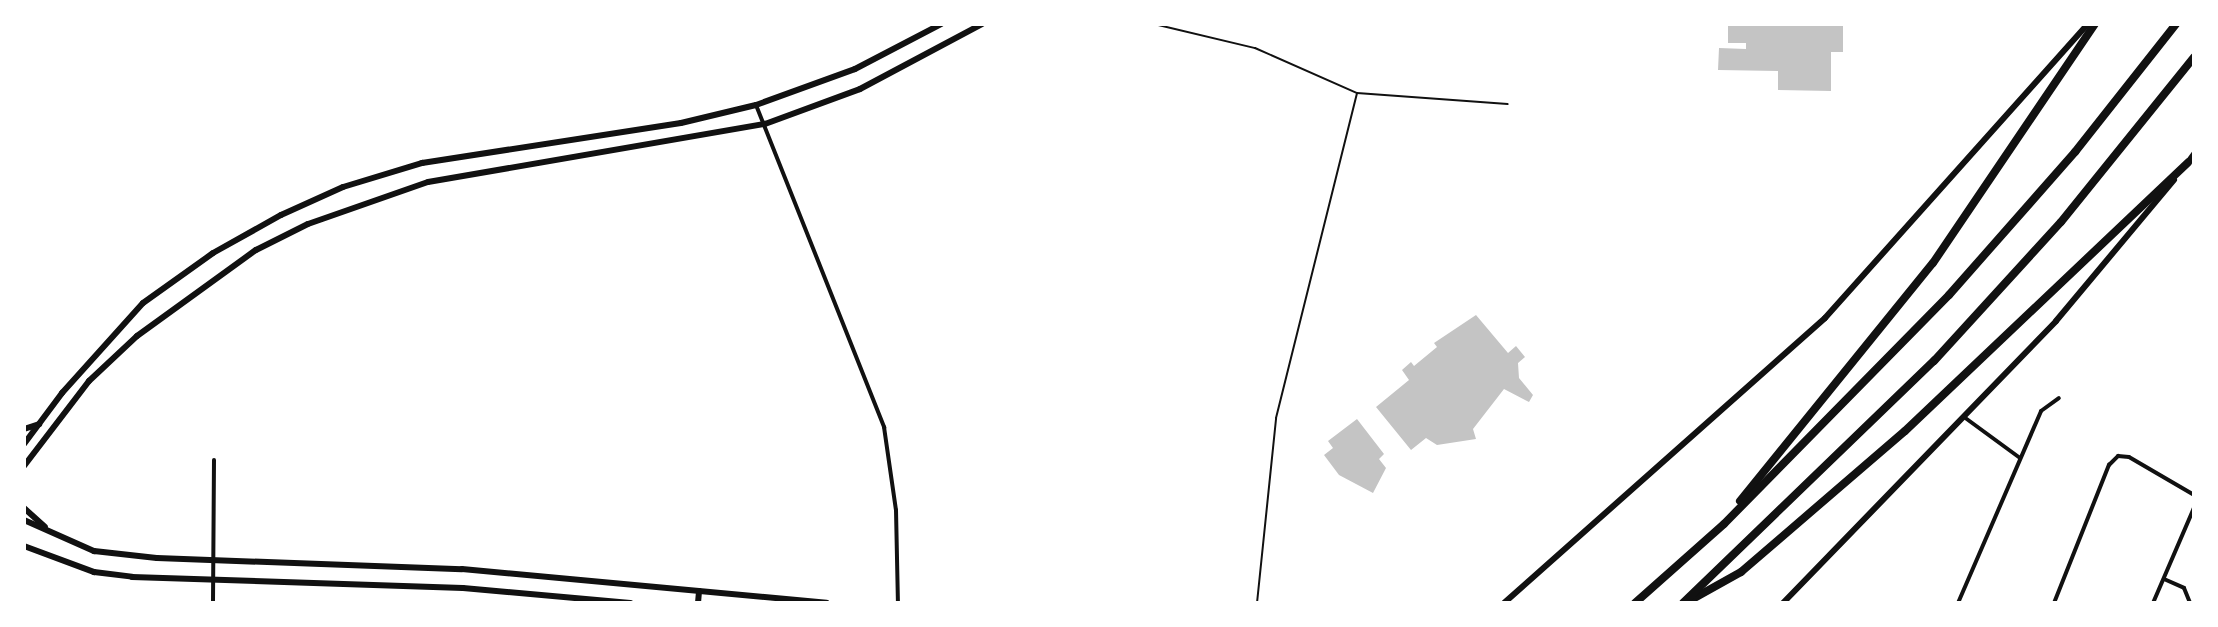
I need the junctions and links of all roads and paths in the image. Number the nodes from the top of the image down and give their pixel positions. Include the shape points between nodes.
1 (941, 24) edge
2 (982, 24) edge
3 (1093, 24) edge
4 (1142, 24) edge
5 (1154, 24) edge
6 (2088, 24) edge
7 (2095, 24) edge
8 (2176, 24) edge
9 (2194, 57) edge
10 (1357, 93) junction
11 (1508, 104) dead end
12 (756, 105) junction
13 (765, 124) junction
14 (2194, 154) edge
15 (2188, 162) junction
16 (2059, 398) dead end
17 (1964, 417) junction
18 (39, 424) junction
19 (24, 429) edge
20 (24, 444) edge
21 (2021, 458) junction
22 (214, 460) dead end
23 (24, 466) edge
24 (2194, 495) edge
25 (24, 508) edge
26 (2194, 508) edge
27 (24, 520) edge
28 (1724, 524) junction
29 (57, 537) junction
30 (24, 546) edge
31 (214, 560) junction
32 (538, 576) junction
33 (2164, 579) junction
34 (214, 580) junction
35 (699, 591) junction
36 (536, 594) junction
37 (213, 603) edge
38 (630, 603) edge
39 (698, 603) edge
40 (826, 603) edge
41 (898, 603) edge
42 (1257, 603) edge
43 (1504, 603) edge
44 (1635, 603) edge
45 (1684, 603) edge
46 (1783, 603) edge
47 (1958, 603) edge
48 (2054, 603) edge
49 (2153, 603) edge
50 (2190, 603) edge

1 - 12 main road via 855,69
2 - 13 main road via 860,89
3 - 4 lane
5 - 10 lane via 1255,48
6 - 43 main road via 1825,318
7 - 28 highway via 1933,263 1779,446
8 - 28 highway via 1992,248
9 - 45 highway via 2061,222 1934,361
10 - 11 lane
10 - 42 lane via 1276,418
12 - 13 street
12 - 18 main road via 681,123 422,163 343,187 281,215 172,280 91,358
13 - 23 main road via 428,182 308,224 256,250 137,336 89,381
13 - 41 street via 884,427 896,510
14 - 15 main road
15 - 17 main road via 2056,321
15 - 45 highway via 1905,431 1741,572
16 - 21 street via 2041,411
17 - 21 street
17 - 46 main road
18 - 19 main road
18 - 20 main road
21 - 47 street
22 - 31 street
24 - 48 street via 2129,457 2118,456 2109,465
25 - 29 main road
26 - 33 street
27 - 29 main road
28 - 44 highway
29 - 31 main road via 94,551
30 - 34 main road via 94,572
31 - 32 main road
31 - 34 street
32 - 35 main road
32 - 36 main road
33 - 49 street
33 - 50 street via 2184,588
34 - 36 main road
34 - 37 street
35 - 39 main road
35 - 40 main road
36 - 38 main road

